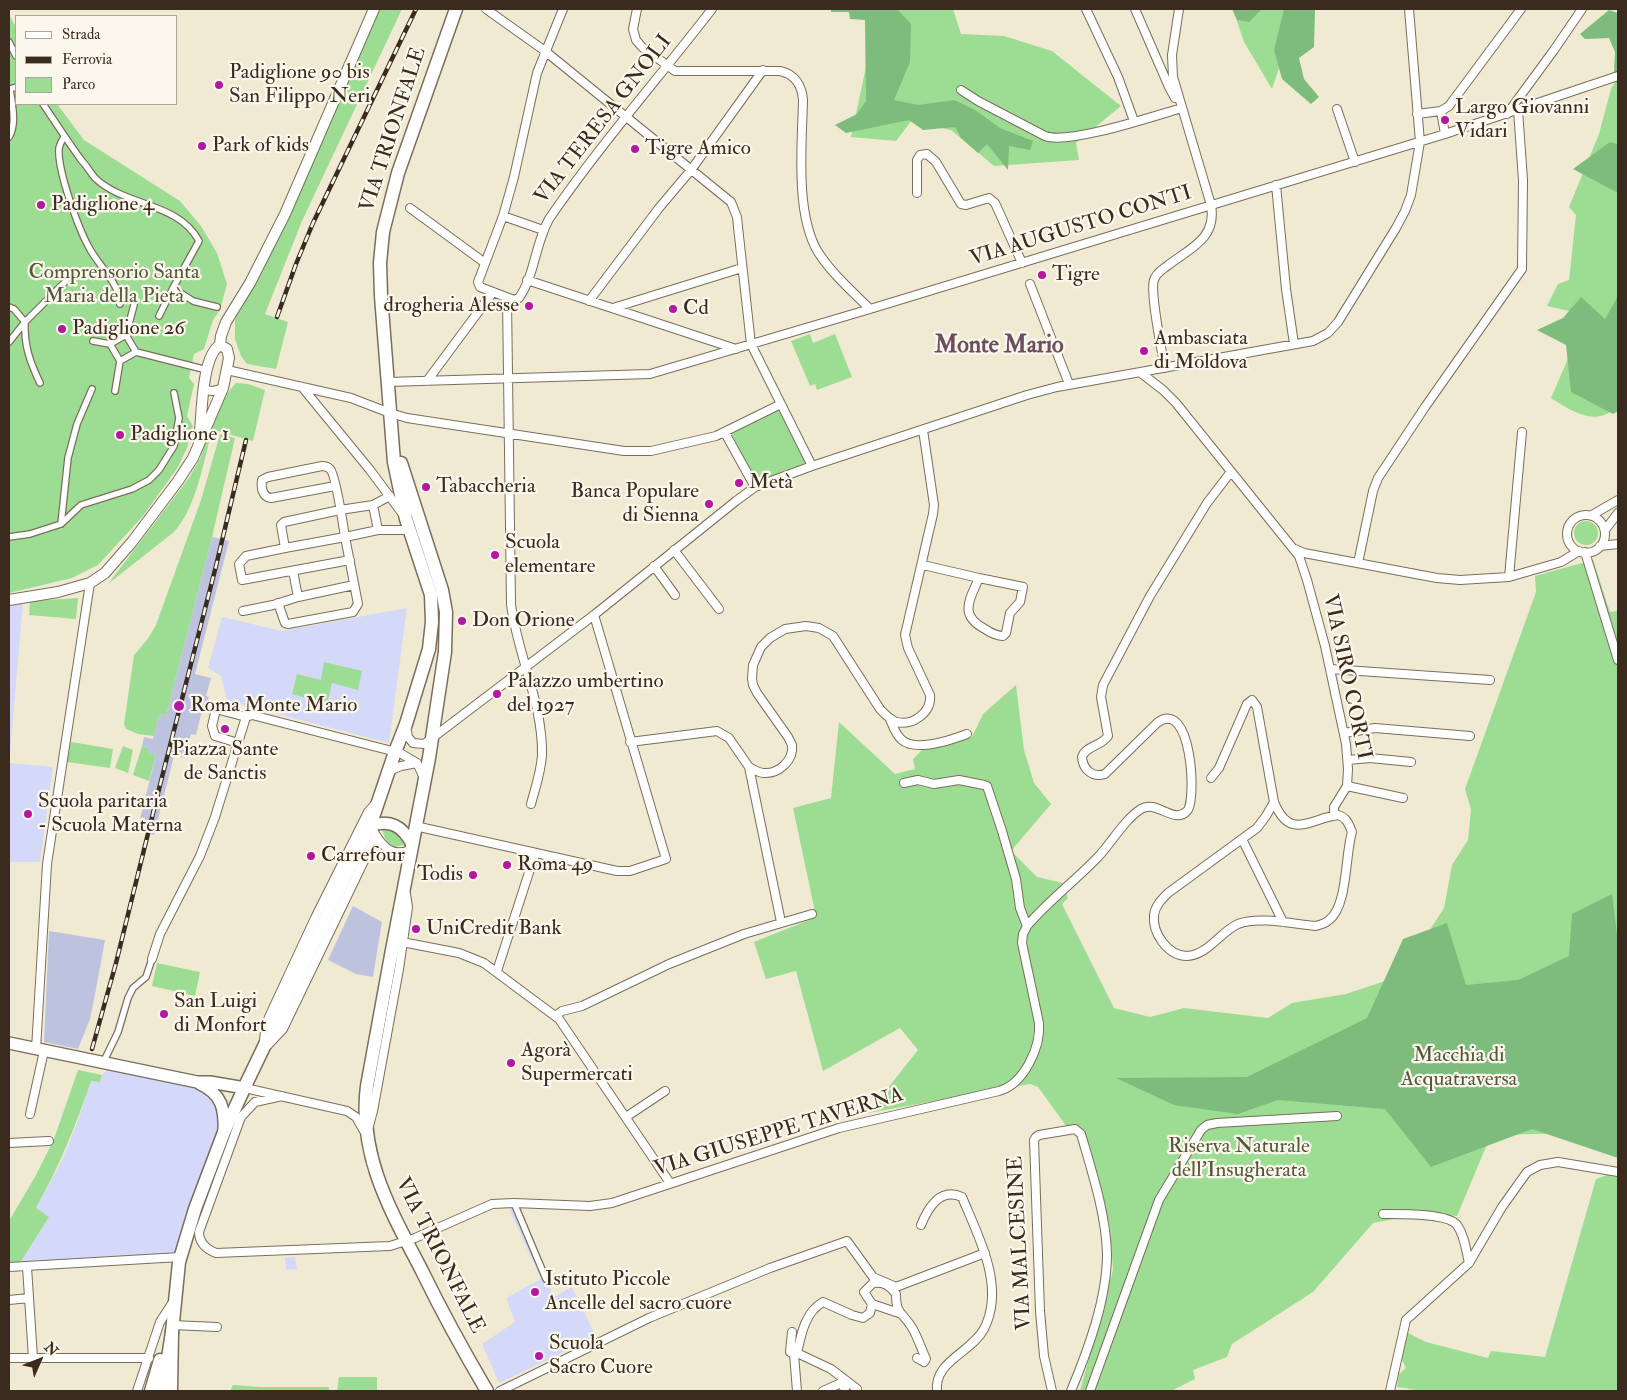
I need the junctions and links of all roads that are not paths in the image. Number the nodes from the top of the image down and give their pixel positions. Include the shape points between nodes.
1 (374, 9) edge
2 (456, 9) edge
3 (486, 9) edge
4 (562, 9) edge
5 (637, 9) edge
6 (712, 9) edge
7 (1086, 9) edge
8 (1135, 9) edge
9 (1179, 9) edge
10 (1409, 9) edge
11 (1521, 9) edge
12 (1582, 9) edge
13 (9, 42) edge
14 (545, 50) junction
15 (15, 54) edge
16 (667, 67) junction
17 (762, 70) junction
18 (1618, 76) edge
19 (15, 87) edge
20 (961, 90) dead end
21 (44, 105) edge
22 (1182, 108) junction
23 (1338, 109) dead end
24 (1518, 110) junction
25 (1440, 111) junction
26 (1417, 114) junction
27 (1507, 114) junction
28 (627, 116) junction
29 (1134, 121) junction
30 (1445, 134) junction
31 (9, 137) edge
32 (64, 137) junction
33 (1420, 142) junction
34 (1355, 162) junction
35 (691, 170) junction
36 (1276, 186) junction
37 (917, 193) dead end
38 (1211, 205) junction
39 (410, 208) dead end
40 (503, 216) junction
41 (543, 230) junction
42 (485, 263) junction
43 (1022, 263) junction
44 (742, 268) junction
45 (527, 280) junction
46 (66, 281) dead end
47 (1030, 284) dead end
48 (173, 288) junction
49 (493, 292) junction
50 (507, 298) junction
51 (589, 301) junction
52 (120, 304) dead end
53 (134, 305) dead end
54 (9, 307) edge
55 (217, 307) dead end
56 (612, 309) junction
57 (870, 309) junction
58 (159, 316) dead end
59 (25, 322) junction
60 (126, 335) junction
61 (93, 341) dead end
62 (9, 342) edge
63 (110, 344) junction
64 (751, 344) junction
65 (1294, 344) junction
66 (220, 345) junction
67 (736, 349) junction
68 (136, 352) junction
69 (120, 361) junction
70 (1165, 368) junction
71 (207, 370) junction
72 (227, 370) junction
73 (1141, 373) junction
74 (508, 379) junction
75 (427, 381) junction
76 (388, 382) junction
77 (40, 383) dead end
78 (1069, 384) junction
79 (302, 387) junction
80 (222, 388) junction
81 (92, 389) dead end
82 (203, 390) junction
83 (115, 391) dead end
84 (174, 392) dead end
85 (328, 392) junction
86 (781, 404) junction
87 (319, 406) junction
88 (390, 413) junction
89 (923, 430) junction
90 (1522, 432) dead end
91 (725, 433) junction
92 (509, 434) junction
93 (199, 442) junction
94 (393, 445) junction
95 (812, 466) junction
96 (1230, 473) junction
97 (335, 486) junction
98 (754, 487) junction
99 (390, 496) junction
100 (1618, 500) edge
101 (373, 505) junction
102 (340, 510) junction
103 (1618, 513) edge
104 (1592, 515) junction
105 (61, 524) junction
106 (408, 525) junction
107 (378, 530) junction
108 (1605, 530) junction
109 (9, 537) edge
110 (345, 537) junction
111 (1618, 544) edge
112 (1600, 546) junction
113 (285, 548) junction
114 (1293, 548) junction
115 (674, 550) junction
116 (1582, 552) junction
117 (350, 560) junction
118 (1358, 564) junction
119 (922, 565) junction
120 (654, 566) junction
121 (293, 571) junction
122 (1510, 577) junction
123 (979, 578) junction
124 (90, 583) junction
125 (354, 586) junction
126 (676, 595) dead end
127 (298, 597) junction
128 (9, 600) edge
129 (278, 603) junction
130 (719, 609) dead end
131 (243, 611) dead end
132 (594, 615) junction
133 (1618, 660) edge
134 (526, 666) junction
135 (1330, 669) junction
136 (1490, 680) dead end
137 (246, 717) junction
138 (890, 719) junction
139 (406, 724) junction
140 (1344, 733) junction
141 (967, 734) dead end
142 (1470, 736) dead end
143 (431, 739) junction
144 (630, 742) junction
145 (238, 743) junction
146 (395, 752) junction
147 (1348, 760) junction
148 (1410, 762) dead end
149 (417, 763) junction
150 (749, 768) junction
151 (389, 771) junction
152 (1211, 778) dead end
153 (425, 782) junction
154 (904, 783) dead end
155 (1347, 786) junction
156 (1403, 798) dead end
157 (379, 801) junction
158 (1274, 802) junction
159 (531, 804) dead end
160 (1334, 816) junction
161 (415, 826) junction
162 (373, 831) junction
163 (1242, 839) junction
164 (412, 847) junction
165 (534, 854) junction
166 (405, 884) junction
167 (812, 914) dead end
168 (781, 922) junction
169 (1283, 922) junction
170 (1027, 926) junction
171 (402, 942) junction
172 (152, 960) joint
173 (497, 971) junction
174 (555, 1016) junction
175 (9, 1042) edge
176 (40, 1050) junction
177 (263, 1050) junction
178 (103, 1063) junction
179 (197, 1082) junction
180 (245, 1088) junction
181 (665, 1092) dead end
182 (282, 1096) junction
183 (30, 1114) dead end
184 (1337, 1116) dead end
185 (626, 1117) junction
186 (224, 1132) junction
187 (366, 1135) junction
188 (50, 1141) dead end
189 (9, 1143) edge
190 (1618, 1172) edge
191 (670, 1183) junction
192 (212, 1195) junction
193 (514, 1203) junction
194 (196, 1209) junction
195 (1384, 1214) dead end
196 (921, 1225) dead end
197 (407, 1242) junction
198 (985, 1253) junction
199 (180, 1258) junction
200 (1469, 1263) junction
201 (9, 1267) edge
202 (27, 1267) junction
203 (546, 1279) dead end
204 (29, 1298) junction
205 (9, 1300) edge
206 (174, 1300) junction
207 (872, 1304) junction
208 (899, 1312) junction
209 (217, 1327) dead end
210 (172, 1328) junction
211 (792, 1332) dead end
212 (795, 1354) junction
213 (9, 1358) edge
214 (32, 1358) junction
215 (148, 1358) junction
216 (917, 1358) dead end
217 (857, 1389) dead end
218 (137, 1391) edge
219 (151, 1391) edge
220 (163, 1391) edge
221 (171, 1391) edge
222 (487, 1391) edge
223 (500, 1391) edge
224 (797, 1391) edge
225 (822, 1391) edge
226 (844, 1391) edge
227 (938, 1391) edge
228 (1052, 1391) edge
229 (1071, 1391) edge
230 (1090, 1391) edge
231 (1390, 1391) edge

1 - 66 street via 285,214 224,326
2 - 76 main road, VIA TRIONFALE via 405,150 383,232 381,296
3 - 14 street
4 - 14 street
5 - 16 street via 633,29 636,40
6 - 16 street, VIA TERESA GNOLI
7 - 29 street via 1118,77
8 - 22 street via 1168,87
9 - 22 street via 1172,67
10 - 26 street
11 - 25 street via 1448,108
12 - 27 street
13 - 15 street
14 - 28 street
14 - 40 street
16 - 17 street via 678,72
16 - 28 street, VIA TERESA GNOLI
17 - 35 street
17 - 57 street via 786,72 800,86 803,100 802,197 810,236 824,261
18 - 24 street
19 - 31 street via 10,89 13,131
20 - 29 street via 1051,138 1095,132
21 - 32 street
22 - 29 street
22 - 38 street
23 - 34 street
24 - 27 street
24 - 118 street via 1523,180 1522,269 1378,478 1372,491
25 - 26 street
25 - 30 street
26 - 33 street
27 - 30 street
28 - 35 street
28 - 41 street, VIA TERESA GNOLI
30 - 33 street, VIA AUGUSTO CONTI
32 - 48 street via 96,179 116,192 163,210 194,232 199,241
32 - 52 street via 59,147 74,214 90,250 121,298
33 - 34 street, VIA AUGUSTO CONTI
33 - 65 street via 1408,205 1357,292 1332,330 1317,340
34 - 36 street, VIA AUGUSTO CONTI
35 - 44 street via 727,198 734,208
35 - 51 street
36 - 38 street, VIA AUGUSTO CONTI
36 - 65 street
37 - 43 street via 917,160 920,155 927,154 936,162 960,204 989,198 995,203
38 - 43 street, VIA AUGUSTO CONTI
38 - 70 street via 1212,223 1207,236 1154,280
39 - 42 street
40 - 41 street
40 - 42 street
41 - 45 street, VIA TERESA GNOLI
42 - 49 street via 478,285
43 - 57 street, VIA AUGUSTO CONTI
44 - 56 street
44 - 64 street
45 - 50 street, VIA TERESA GNOLI via 519,298
45 - 51 street
46 - 59 street
47 - 78 street
48 - 55 street via 193,301
48 - 58 street
49 - 50 street
49 - 75 street
50 - 74 street
51 - 56 street
53 - 60 street
54 - 59 street via 14,308
56 - 67 street
57 - 64 street, VIA AUGUSTO CONTI
59 - 62 street
59 - 77 street via 24,338 30,363
60 - 63 street
60 - 68 street
61 - 63 street
63 - 69 street
64 - 67 street, VIA AUGUSTO CONTI
64 - 86 street
65 - 70 street
66 - 71 street via 210,355
66 - 72 street via 228,352
67 - 74 street, VIA AUGUSTO CONTI via 646,375
68 - 69 street
68 - 71 street
69 - 83 street
70 - 73 street
71 - 82 street
72 - 79 street
72 - 80 street
73 - 78 street
73 - 96 street, VIA SIRO CORTI via 1176,403
74 - 75 street, VIA AUGUSTO CONTI
74 - 92 street
75 - 76 street, VIA AUGUSTO CONTI
76 - 88 main road, VIA TRIONFALE
78 - 89 street
79 - 85 street
79 - 87 street
80 - 82 street
80 - 93 street
81 - 105 street via 77,424 68,458
82 - 93 street
84 - 105 street via 178,427 174,446 159,470 132,489 81,505
85 - 87 street
85 - 88 street
86 - 91 street
86 - 95 street
87 - 99 street
88 - 92 street
88 - 94 main road, VIA TRIONFALE
89 - 95 street
89 - 119 street via 934,505
90 - 122 street
91 - 92 street via 638,452
91 - 98 street
92 - 134 street via 511,604
93 - 124 street via 186,470 153,516 110,568
94 - 106 main road, VIA TRIONFALE
94 - 143 main road, VIA TRIONFALE via 445,603 445,652
95 - 98 street
96 - 114 street, VIA SIRO CORTI
96 - 170 street via 1207,503 1145,604 1103,684 1102,704 1108,736 1083,754 1082,761 1094,774 1106,774 1157,723 1163,719 1172,720 1181,726 1186,737 1192,803 1188,812 1181,815 1153,807 1141,808
97 - 97 street via 331,471 322,466 264,478 262,482 264,495 271,498
97 - 102 street
98 - 115 street
99 - 101 street
99 - 106 street
100 - 104 street
101 - 102 street
101 - 107 street
102 - 110 street
102 - 113 street via 284,522 281,525
103 - 108 street
104 - 108 street
104 - 116 street via 1580,516 1568,527 1569,542
105 - 109 street
106 - 107 street
106 - 139 main road, VIA TRIONFALE via 431,595 432,616 427,658
107 - 110 street
108 - 112 street
110 - 113 street
110 - 117 street
111 - 112 street
112 - 116 street via 1592,552
113 - 121 street via 243,558 240,564 242,580
114 - 118 street
114 - 135 street, VIA SIRO CORTI via 1304,568
115 - 120 street
115 - 130 street
116 - 122 street via 1561,562
116 - 133 street
117 - 121 street
117 - 125 street
118 - 122 street via 1450,580
119 - 123 street
119 - 138 street via 905,638 928,689 930,703 923,715 914,720 899,722
120 - 126 street
120 - 132 street
121 - 127 street
123 - 123 street via 968,603 970,615 981,627 996,636 1003,636 1010,613 1020,602 1023,587
124 - 128 street
124 - 176 street via 46,872
125 - 127 street
125 - 129 street via 358,604 354,612 288,624 282,618
127 - 129 street
129 - 131 street
132 - 134 street
132 - 144 street
134 - 143 street
134 - 159 street via 542,753
135 - 136 street
135 - 140 street, VIA SIRO CORTI
137 - 145 street
137 - 145 street via 216,709 212,726 215,736
137 - 146 street via 252,715
138 - 141 street via 896,734 916,745 928,745
138 - 150 street via 880,709 833,636 820,628 785,629 761,647 754,660 752,679 757,693 788,737 792,752 786,764 773,772 762,773
139 - 143 street via 408,737 413,743 424,744
139 - 146 main road, VIA TRIONFALE
140 - 142 street via 1373,728
140 - 147 street, VIA SIRO CORTI
143 - 153 main road, VIA TRIONFALE
144 - 150 street via 717,731 729,738
144 - 165 street via 666,859 621,871
145 - 172 street via 200,856 160,934
146 - 149 street
146 - 151 main road, VIA TRIONFALE
147 - 148 street via 1370,758
147 - 155 street, VIA SIRO CORTI
149 - 151 street
149 - 153 street
150 - 168 street
151 - 157 main road, VIA TRIONFALE
152 - 158 street via 1219,768 1247,704 1252,700 1258,712
153 - 161 main road, VIA TRIONFALE
154 - 170 street via 918,780 934,784 959,780 987,786
155 - 156 street
155 - 160 street, VIA SIRO CORTI via 1334,807
157 - 162 main road, VIA TRIONFALE
157 - 177 street via 368,812 267,1021
158 - 160 street via 1281,817 1289,823 1306,824
158 - 163 street via 1259,825
160 - 169 street via 1345,819 1352,832 1343,891 1335,913 1330,920 1314,926
161 - 164 main road, VIA TRIONFALE
161 - 165 street
162 - 164 street via 390,851 401,853
162 - 164 main road via 380,823 391,824 403,831
162 - 177 main road, VIA TRIONFALE
163 - 169 street
163 - 169 street via 1161,900 1154,918 1160,938 1174,953 1189,956 1204,950 1241,923
164 - 166 main road, VIA TRIONFALE
165 - 173 street
166 - 171 street, VIA TRIONFALE via 408,907
166 - 187 main road, VIA TRIONFALE via 367,1086
167 - 168 street
168 - 174 street via 651,971
170 - 191 street, VIA GIUSEPPE TAVERNA via 1022,944 1039,1033 1025,1072 1012,1086 839,1128
171 - 173 street via 468,955
171 - 187 street, VIA TRIONFALE via 374,1111
172 - 178 street via 146,976 130,992 118,1032
173 - 174 street
174 - 185 street
175 - 176 main road
176 - 178 main road
176 - 183 street
177 - 180 main road, VIA TRIONFALE
178 - 179 main road
179 - 180 main road
179 - 186 main road via 219,1099 224,1113
180 - 182 street
180 - 186 main road, VIA TRIONFALE
181 - 185 street
182 - 187 street via 352,1114
182 - 192 street via 255,1102 244,1114
184 - 230 street via 1218,1123 1201,1130 1159,1200
185 - 191 street
186 - 194 main road, VIA TRIONFALE
187 - 197 main road, VIA TRIONFALE via 380,1187
188 - 189 street
190 - 200 street via 1558,1162 1532,1168 1524,1174 1502,1207
191 - 193 street, VIA GIUSEPPE TAVERNA via 597,1206
192 - 194 street
192 - 197 street, VIA GIUSEPPE TAVERNA via 199,1232 205,1246 212,1252 381,1247
193 - 197 street, VIA GIUSEPPE TAVERNA via 489,1205
193 - 203 street
194 - 199 main road, VIA TRIONFALE
195 - 200 street via 1412,1214 1455,1223
196 - 198 street via 936,1200 956,1194 962,1197
197 - 222 main road, VIA TRIONFALE
198 - 223 street via 896,1287 873,1277 847,1241 770,1268 649,1318
198 - 227 street via 991,1278 987,1321 976,1340 941,1372 937,1380
199 - 202 street
199 - 206 main road, VIA TRIONFALE
200 - 231 street via 1406,1320
201 - 202 street
202 - 204 street
204 - 205 street
204 - 214 street
206 - 210 main road, VIA TRIONFALE
206 - 215 street via 160,1322
207 - 208 street
207 - 208 street via 864,1292 873,1283 882,1282 896,1294
207 - 212 street via 870,1313 863,1318 819,1303 807,1318
208 - 216 street via 910,1325 926,1359 924,1362
209 - 210 street
210 - 219 main road
210 - 220 main road
210 - 221 main road
211 - 212 street via 790,1352
212 - 217 street via 800,1353 831,1369
212 - 224 street
213 - 214 street
214 - 215 street
215 - 218 street
225 - 226 street via 841,1383
228 - 229 street, VIA MALCESINE via 1044,1356 1040,1311 1034,1140 1039,1135 1075,1129 1081,1134 1098,1196 1107,1256 1095,1328

